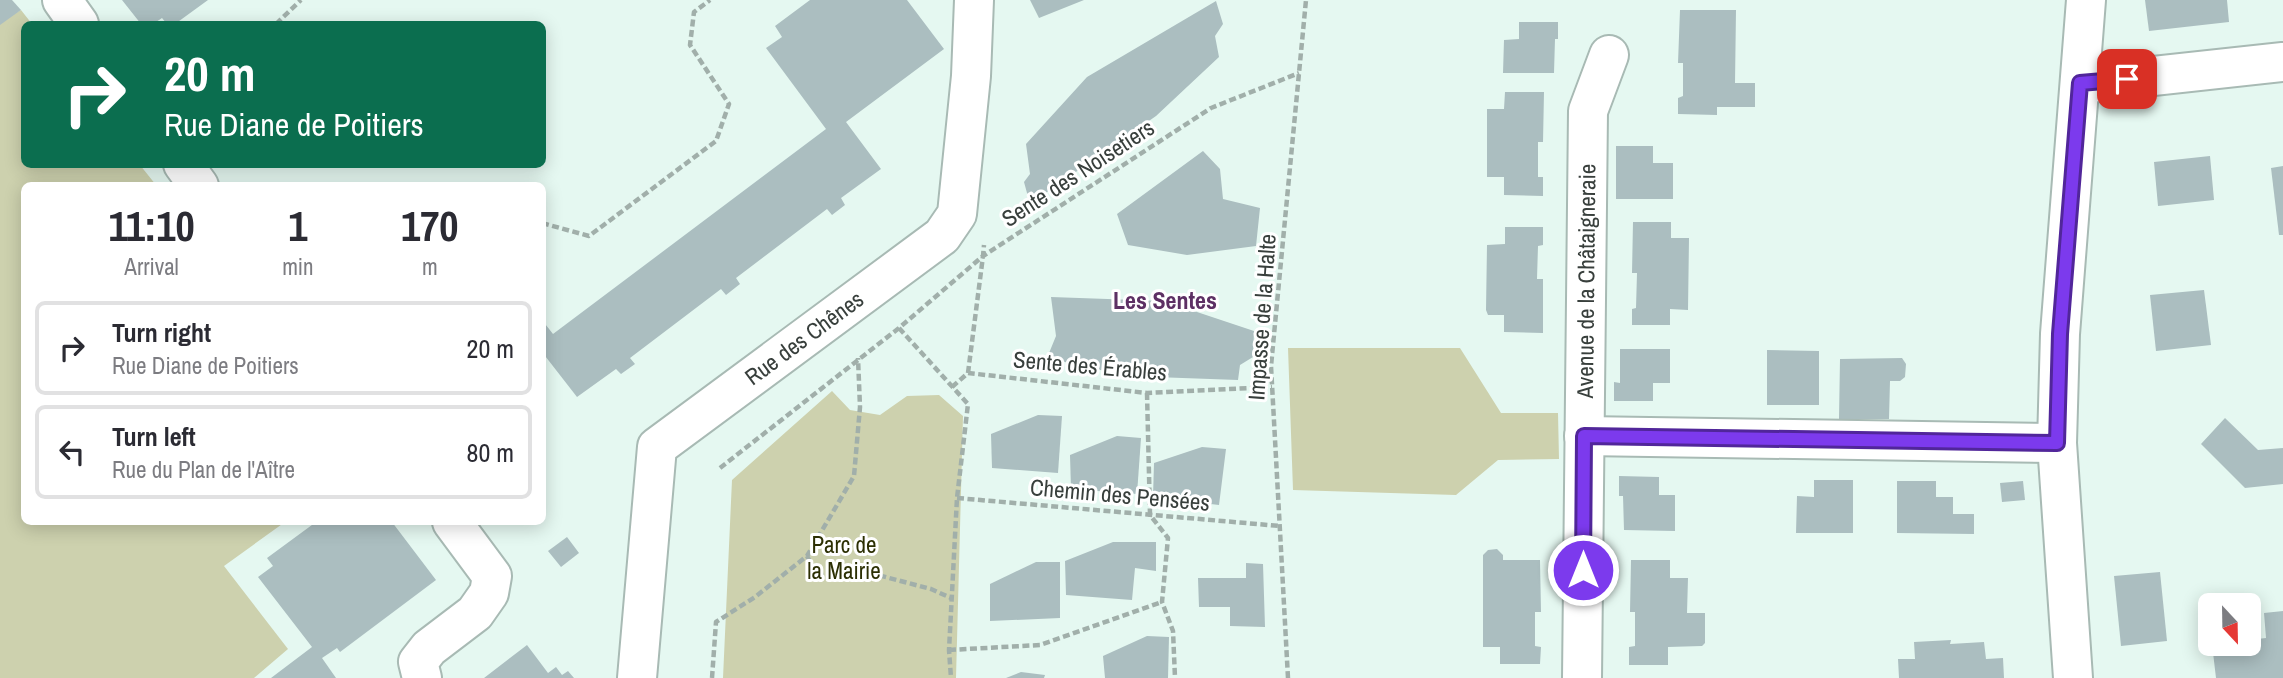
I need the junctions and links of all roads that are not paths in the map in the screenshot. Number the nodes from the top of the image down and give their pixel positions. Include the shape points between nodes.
1 (62, 0) edge
2 (974, 0) edge
3 (2086, 0) edge
4 (77, 21) edge
5 (1609, 55) dead end
6 (2283, 62) edge
7 (2080, 83) junction
8 (1584, 436) junction
9 (2057, 443) junction
10 (454, 525) edge
11 (422, 678) edge
12 (637, 678) edge
13 (1582, 678) edge
14 (2073, 678) edge

1 - 4 street
2 - 12 street, Rue des Chênes via 957,214 942,236 657,447
3 - 7 street
5 - 8 street, Avenue de la Châtaigneraie via 1588,111
6 - 7 street
7 - 9 street via 2060,334
8 - 9 street
8 - 13 street, Avenue de la Châtaigneraie
9 - 14 street
10 - 11 street via 492,576 489,593 475,613 429,648 418,662

